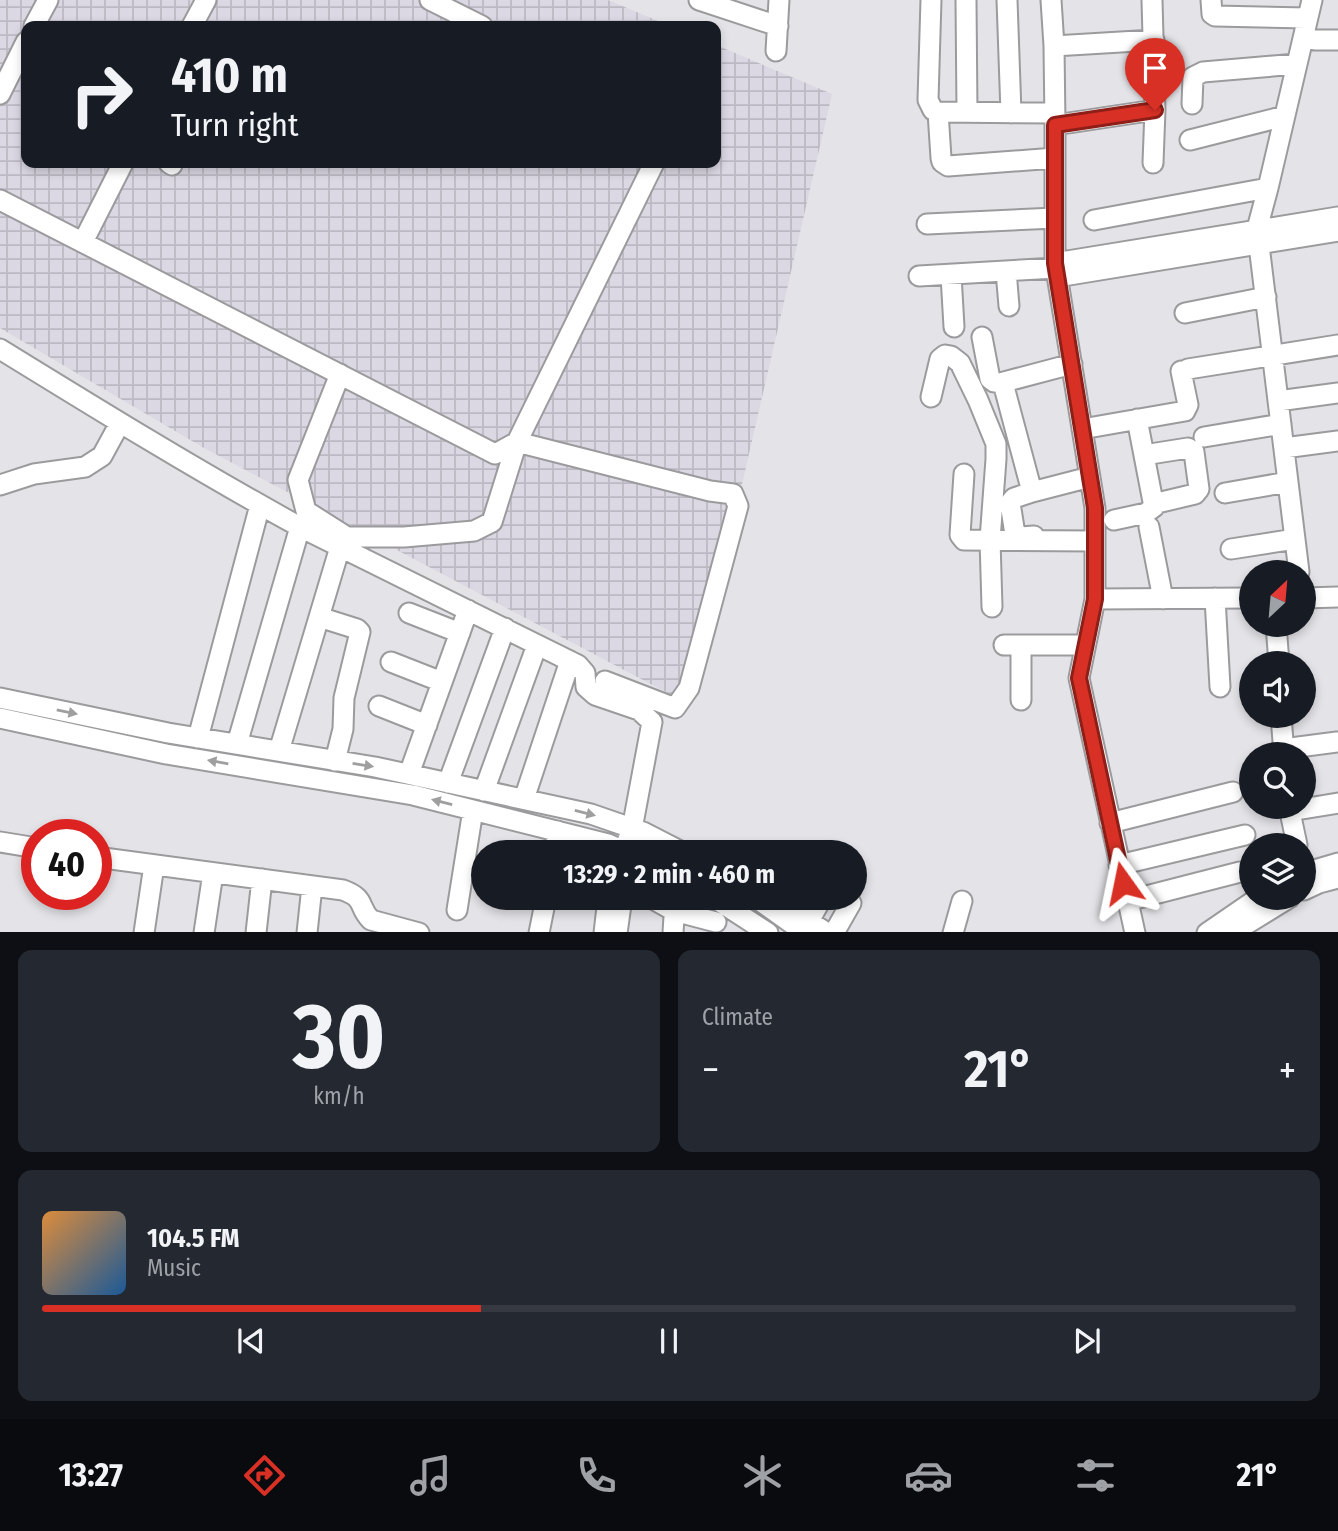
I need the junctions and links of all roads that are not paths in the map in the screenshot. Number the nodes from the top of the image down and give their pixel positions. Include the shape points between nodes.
1 (48, 0) edge
2 (206, 0) edge
3 (430, 0) edge
4 (699, 0) edge
5 (779, 0) edge
6 (931, 0) edge
7 (966, 0) edge
8 (1007, 0) edge
9 (1051, 0) edge
10 (1152, 0) edge
11 (1211, 0) edge
12 (1324, 0) edge
13 (1309, 9) edge
14 (37, 21) edge
15 (195, 21) edge
16 (472, 21) edge
17 (778, 26) junction
18 (1154, 40) junction
19 (1315, 40) junction
20 (1338, 40) edge
21 (1054, 46) junction
22 (776, 51) dead end
23 (21, 52) edge
24 (1297, 64) junction
25 (0, 94) edge
26 (1192, 104) dead end
27 (1155, 110) junction
28 (938, 112) junction
29 (967, 112) junction
30 (1011, 113) junction
31 (1285, 116) junction
32 (1055, 119) junction
33 (1190, 140) dead end
34 (1055, 158) junction
35 (1153, 163) dead end
36 (120, 168) edge
37 (652, 168) edge
38 (1268, 188) junction
39 (0, 200) edge
40 (1338, 217) edge
41 (1055, 218) junction
42 (1094, 220) dead end
43 (927, 224) dead end
44 (1338, 231) edge
45 (1265, 235) junction
46 (83, 242) junction
47 (1056, 270) junction
48 (1006, 271) junction
49 (951, 275) junction
50 (919, 276) dead end
51 (1266, 297) junction
52 (1009, 306) dead end
53 (1185, 313) dead end
54 (954, 327) dead end
55 (982, 337) dead end
56 (1338, 345) edge
57 (0, 349) edge
58 (1273, 356) junction
59 (1072, 364) junction
60 (340, 374) junction
61 (1003, 383) junction
62 (1338, 393) edge
63 (931, 397) dead end
64 (1278, 401) junction
65 (1136, 419) junction
66 (120, 423) junction
67 (1281, 424) junction
68 (1082, 429) junction
69 (1204, 437) dead end
70 (1338, 441) edge
71 (517, 442) junction
72 (1284, 448) junction
73 (1143, 455) junction
74 (964, 474) dead end
75 (1090, 477) junction
76 (1289, 482) junction
77 (0, 485) edge
78 (1032, 492) junction
79 (1224, 493) dead end
80 (1153, 504) junction
81 (260, 505) junction
82 (1114, 520) dead end
83 (300, 527) junction
84 (1149, 527) dead end
85 (1042, 536) dead end
86 (1296, 539) junction
87 (990, 540) junction
88 (1095, 541) junction
89 (340, 547) junction
90 (1231, 549) dead end
91 (1298, 560) edge
92 (1338, 597) edge
93 (1215, 598) junction
94 (1239, 598) edge
95 (1316, 598) edge
96 (1095, 599) junction
97 (1163, 599) junction
98 (992, 607) dead end
99 (468, 610) junction
100 (409, 613) dead end
101 (319, 617) junction
102 (505, 628) junction
103 (460, 633) junction
104 (537, 645) junction
105 (1085, 645) junction
106 (570, 661) junction
107 (391, 662) dead end
108 (606, 681) dead end
109 (442, 682) junction
110 (1220, 688) dead end
111 (0, 698) edge
112 (1021, 700) dead end
113 (379, 706) dead end
114 (0, 718) edge
115 (426, 725) junction
116 (198, 738) junction
117 (1337, 742) edge
118 (237, 744) junction
119 (1316, 746) edge
120 (279, 751) junction
121 (335, 761) junction
122 (409, 774) junction
123 (448, 783) junction
124 (484, 791) junction
125 (1233, 792) dead end
126 (524, 799) junction
127 (1338, 803) edge
128 (1316, 806) edge
129 (473, 810) junction
130 (1110, 823) junction
131 (637, 830) junction
132 (558, 831) junction
133 (1239, 836) edge
134 (556, 840) edge
135 (593, 840) edge
136 (632, 840) edge
137 (657, 840) edge
138 (0, 842) edge
139 (21, 845) edge
140 (112, 859) edge
141 (1338, 863) edge
142 (154, 864) junction
143 (1119, 865) junction
144 (1316, 869) edge
145 (1239, 872) edge
146 (213, 873) junction
147 (1338, 878) edge
148 (262, 879) junction
149 (1316, 884) edge
150 (312, 886) junction
151 (961, 901) dead end
152 (1127, 901) junction
153 (457, 910) dead end
154 (544, 910) edge
155 (607, 910) edge
156 (620, 910) edge
157 (627, 910) edge
158 (675, 910) edge
159 (686, 910) edge
160 (733, 910) edge
161 (779, 910) edge
162 (791, 910) edge
163 (820, 910) edge
164 (844, 910) edge
165 (1241, 910) edge
166 (1266, 910) edge
167 (364, 924) edge
168 (716, 927) edge
169 (818, 930) edge
170 (144, 932) edge
171 (204, 932) edge
172 (256, 932) edge
173 (307, 932) edge
174 (415, 932) edge
175 (539, 932) edge
176 (604, 932) edge
177 (617, 932) edge
178 (625, 932) edge
179 (673, 932) edge
180 (766, 932) edge
181 (953, 932) edge
182 (1135, 932) edge
183 (1208, 932) edge
184 (1233, 932) edge

1 - 14 street
2 - 15 street
3 - 16 street
4 - 17 street
5 - 17 street
6 - 28 street via 928,100
7 - 29 street
8 - 30 street
9 - 21 street
10 - 18 street
11 - 13 street via 1215,16
12 - 19 street
13 - 24 street
17 - 22 street
18 - 21 street
18 - 27 street
19 - 20 street
19 - 45 street
21 - 32 street
23 - 25 street
24 - 26 street via 1203,72 1193,77
24 - 31 street
27 - 32 street
27 - 35 street
28 - 29 street
28 - 34 street via 942,158 948,166
29 - 30 street
30 - 32 street
31 - 33 street
31 - 38 street
32 - 34 street
34 - 41 street
36 - 46 street
37 - 71 street
38 - 42 street
38 - 45 street
39 - 46 street
40 - 45 street
41 - 43 street
41 - 47 street
44 - 45 street
45 - 47 street
45 - 51 street
46 - 60 street
47 - 48 street
47 - 59 street
48 - 49 street
48 - 52 street
49 - 50 street
49 - 54 street
51 - 53 street
51 - 58 street
55 - 61 street via 990,379
56 - 58 street
57 - 66 street
58 - 64 street
58 - 65 street via 1185,370 1185,411
59 - 61 street
59 - 68 street
60 - 71 street via 495,454
60 - 71 street via 298,480 306,510 346,537 474,531 492,522
61 - 78 street
62 - 64 street
63 - 87 street via 940,359 951,356 967,376 996,444
64 - 67 street
65 - 68 street
65 - 73 street
66 - 77 street via 102,456 85,467 34,474
66 - 81 street
67 - 69 street
67 - 72 street
68 - 75 street
70 - 72 street
71 - 108 street via 733,494 738,506 689,688 675,708
72 - 76 street
73 - 80 street
73 - 80 street via 1188,447 1194,452 1198,492
74 - 87 street via 960,535 964,540
75 - 78 street
75 - 88 street
76 - 79 street
76 - 86 street
78 - 85 street via 1010,503 1015,534
80 - 82 street via 1146,513
81 - 83 street
81 - 116 street
83 - 89 street
83 - 118 street
84 - 97 street
86 - 90 street
86 - 91 street
87 - 88 street
87 - 98 street
88 - 96 street
89 - 99 street
89 - 101 street
92 - 95 street
93 - 94 street
93 - 97 street
93 - 110 street
96 - 97 street
96 - 105 street
99 - 102 street
99 - 103 street
100 - 103 street
101 - 120 street
101 - 121 street via 360,632
102 - 104 street
102 - 123 street
103 - 109 street
104 - 106 street
104 - 124 street
105 - 112 street via 1012,645
105 - 130 street via 1079,678
106 - 126 street
106 - 131 street via 586,673 586,687 595,695 639,710 652,722
107 - 109 street
109 - 115 street
111 -> 116 street
113 - 115 street
129 -> 114 street via 413,795 166,754
115 - 122 street
116 - 118 street
117 - 119 street
118 - 120 street
120 - 121 street
121 -> 122 street
122 - 123 street
123 - 124 street
124 - 126 street
125 - 130 street
126 -> 131 street
127 - 128 street
129 - 132 street
129 - 153 street
130 - 143 street
131 - 136 street
131 - 137 street
132 - 134 street
132 - 135 street
133 - 143 street
138 - 139 street
140 - 142 street
141 - 144 street
142 - 146 street
142 - 170 street
143 - 152 street
145 - 152 street
146 - 148 street
146 - 171 street
147 - 149 street
148 - 150 street
148 - 172 street
150 - 167 street via 355,894 361,901
150 - 173 street
151 - 181 street
152 - 182 street
154 - 175 street
155 - 176 street
156 - 177 street
157 - 178 street
158 - 179 street
159 - 168 street
160 - 180 street
161 - 169 street
162 - 169 street
163 - 169 street
164 - 169 street
165 - 183 street
166 - 184 street
167 - 174 street via 371,920

